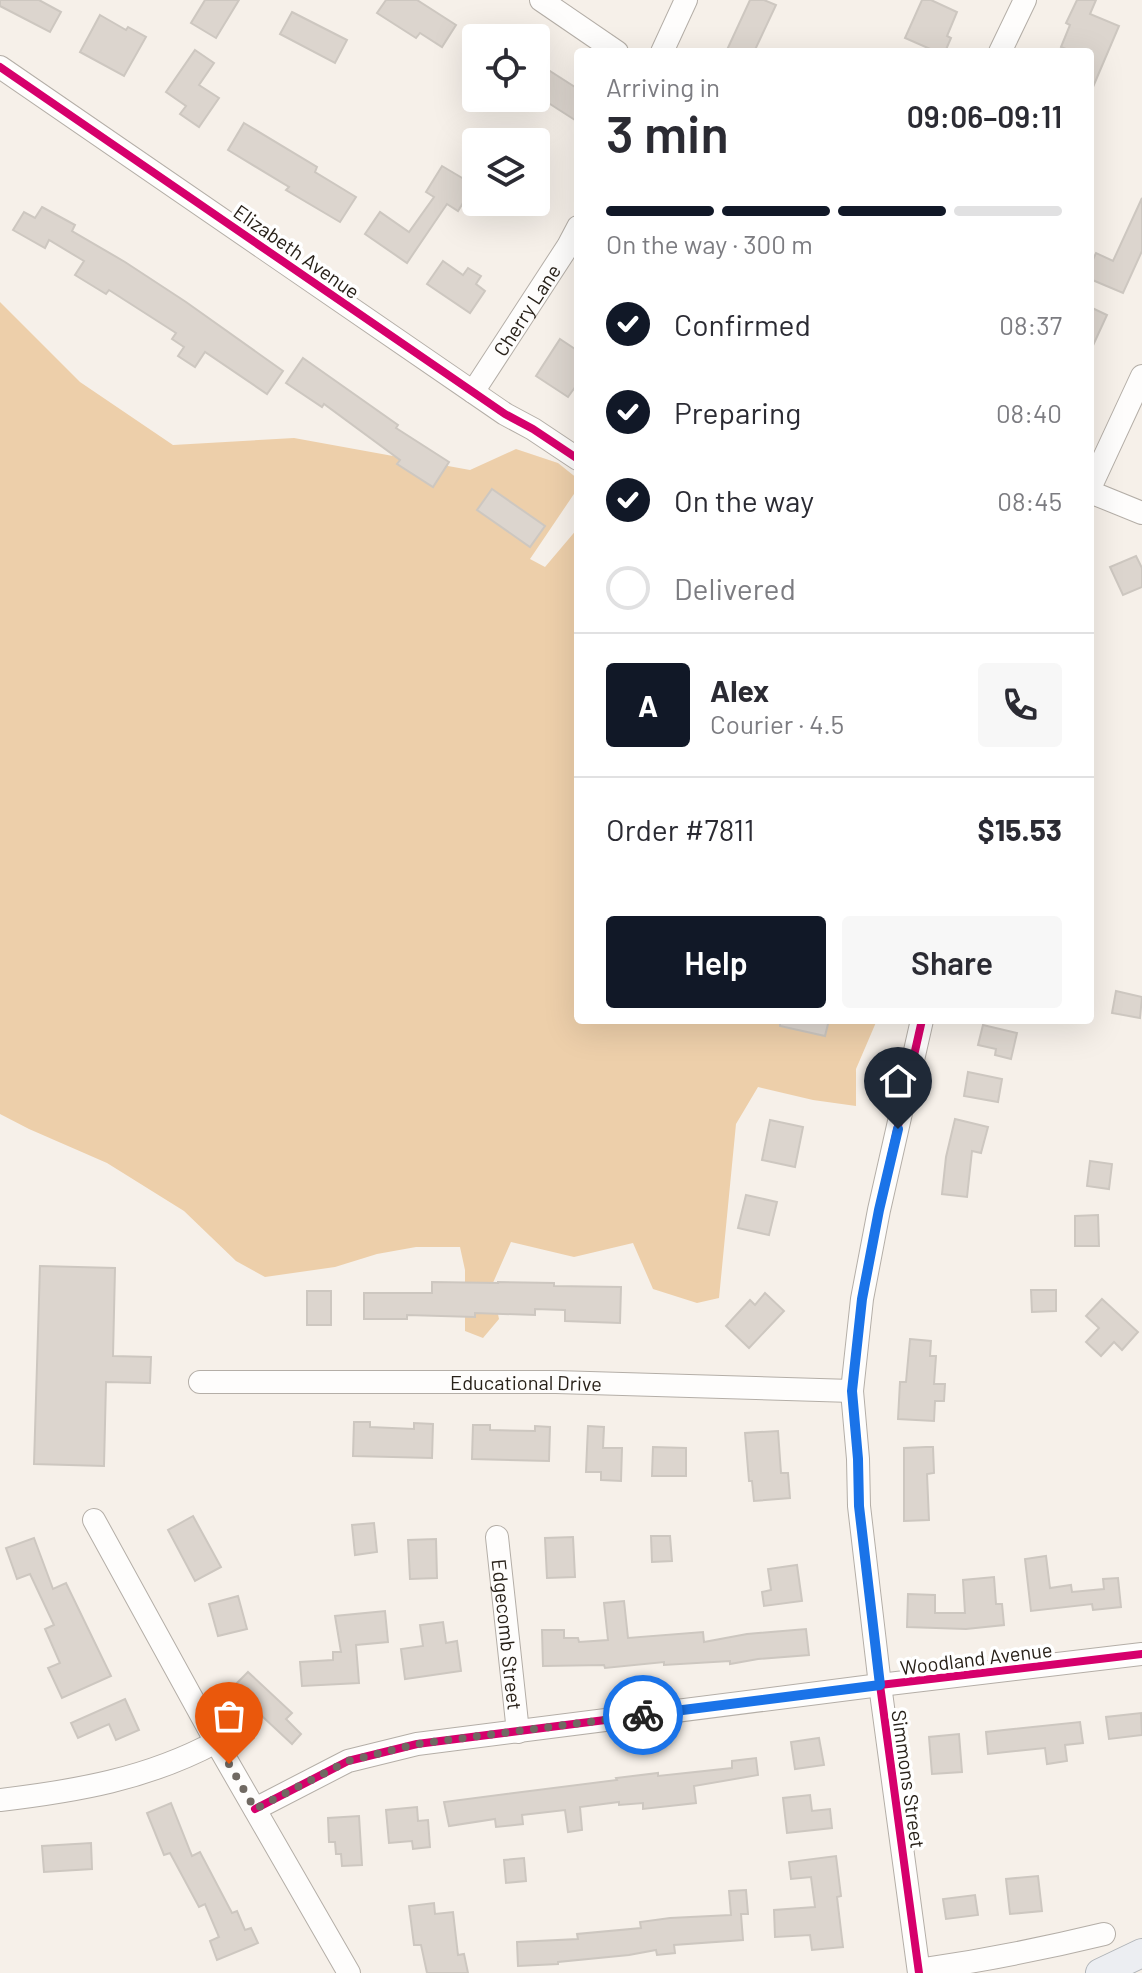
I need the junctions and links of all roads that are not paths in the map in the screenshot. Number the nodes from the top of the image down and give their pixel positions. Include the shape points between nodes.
1 (541, 0) edge
2 (686, 0) edge
3 (1025, 0) edge
4 (611, 48) edge
5 (664, 48) edge
6 (1002, 48) edge
7 (0, 67) edge
8 (574, 235) edge
9 (1142, 376) edge
10 (473, 392) junction
11 (574, 456) edge
12 (1094, 481) edge
13 (1094, 492) edge
14 (1142, 513) edge
15 (921, 1024) edge
16 (200, 1382) dead end
17 (852, 1391) junction
18 (94, 1520) dead end
19 (497, 1537) dead end
20 (1142, 1654) edge
21 (880, 1685) junction
22 (518, 1732) junction
23 (216, 1742) junction
24 (0, 1800) edge
25 (255, 1809) junction
26 (1104, 1934) dead end
27 (1142, 1953) edge
28 (919, 1972) edge
29 (349, 1973) edge
30 (1100, 1973) edge

1 - 4 street
2 - 5 street
3 - 6 street
7 - 10 street, Elizabeth Avenue
8 - 10 street, Cherry Lane
9 - 12 street
10 - 11 street, Elizabeth Avenue
13 - 14 street
15 - 17 street, Simmons Street via 865,1284
16 - 17 street, Educational Drive via 556,1382
17 - 21 street, Simmons Street
18 - 23 street
19 - 22 street, Edgecomb Street
20 - 21 street, Woodland Avenue
21 - 22 street, Woodland Avenue
21 - 28 street, Simmons Street
22 - 25 street, Woodland Avenue via 417,1744 348,1761
23 - 24 street via 124,1779
23 - 25 street
25 - 29 street
26 - 28 street
27 - 30 main road

